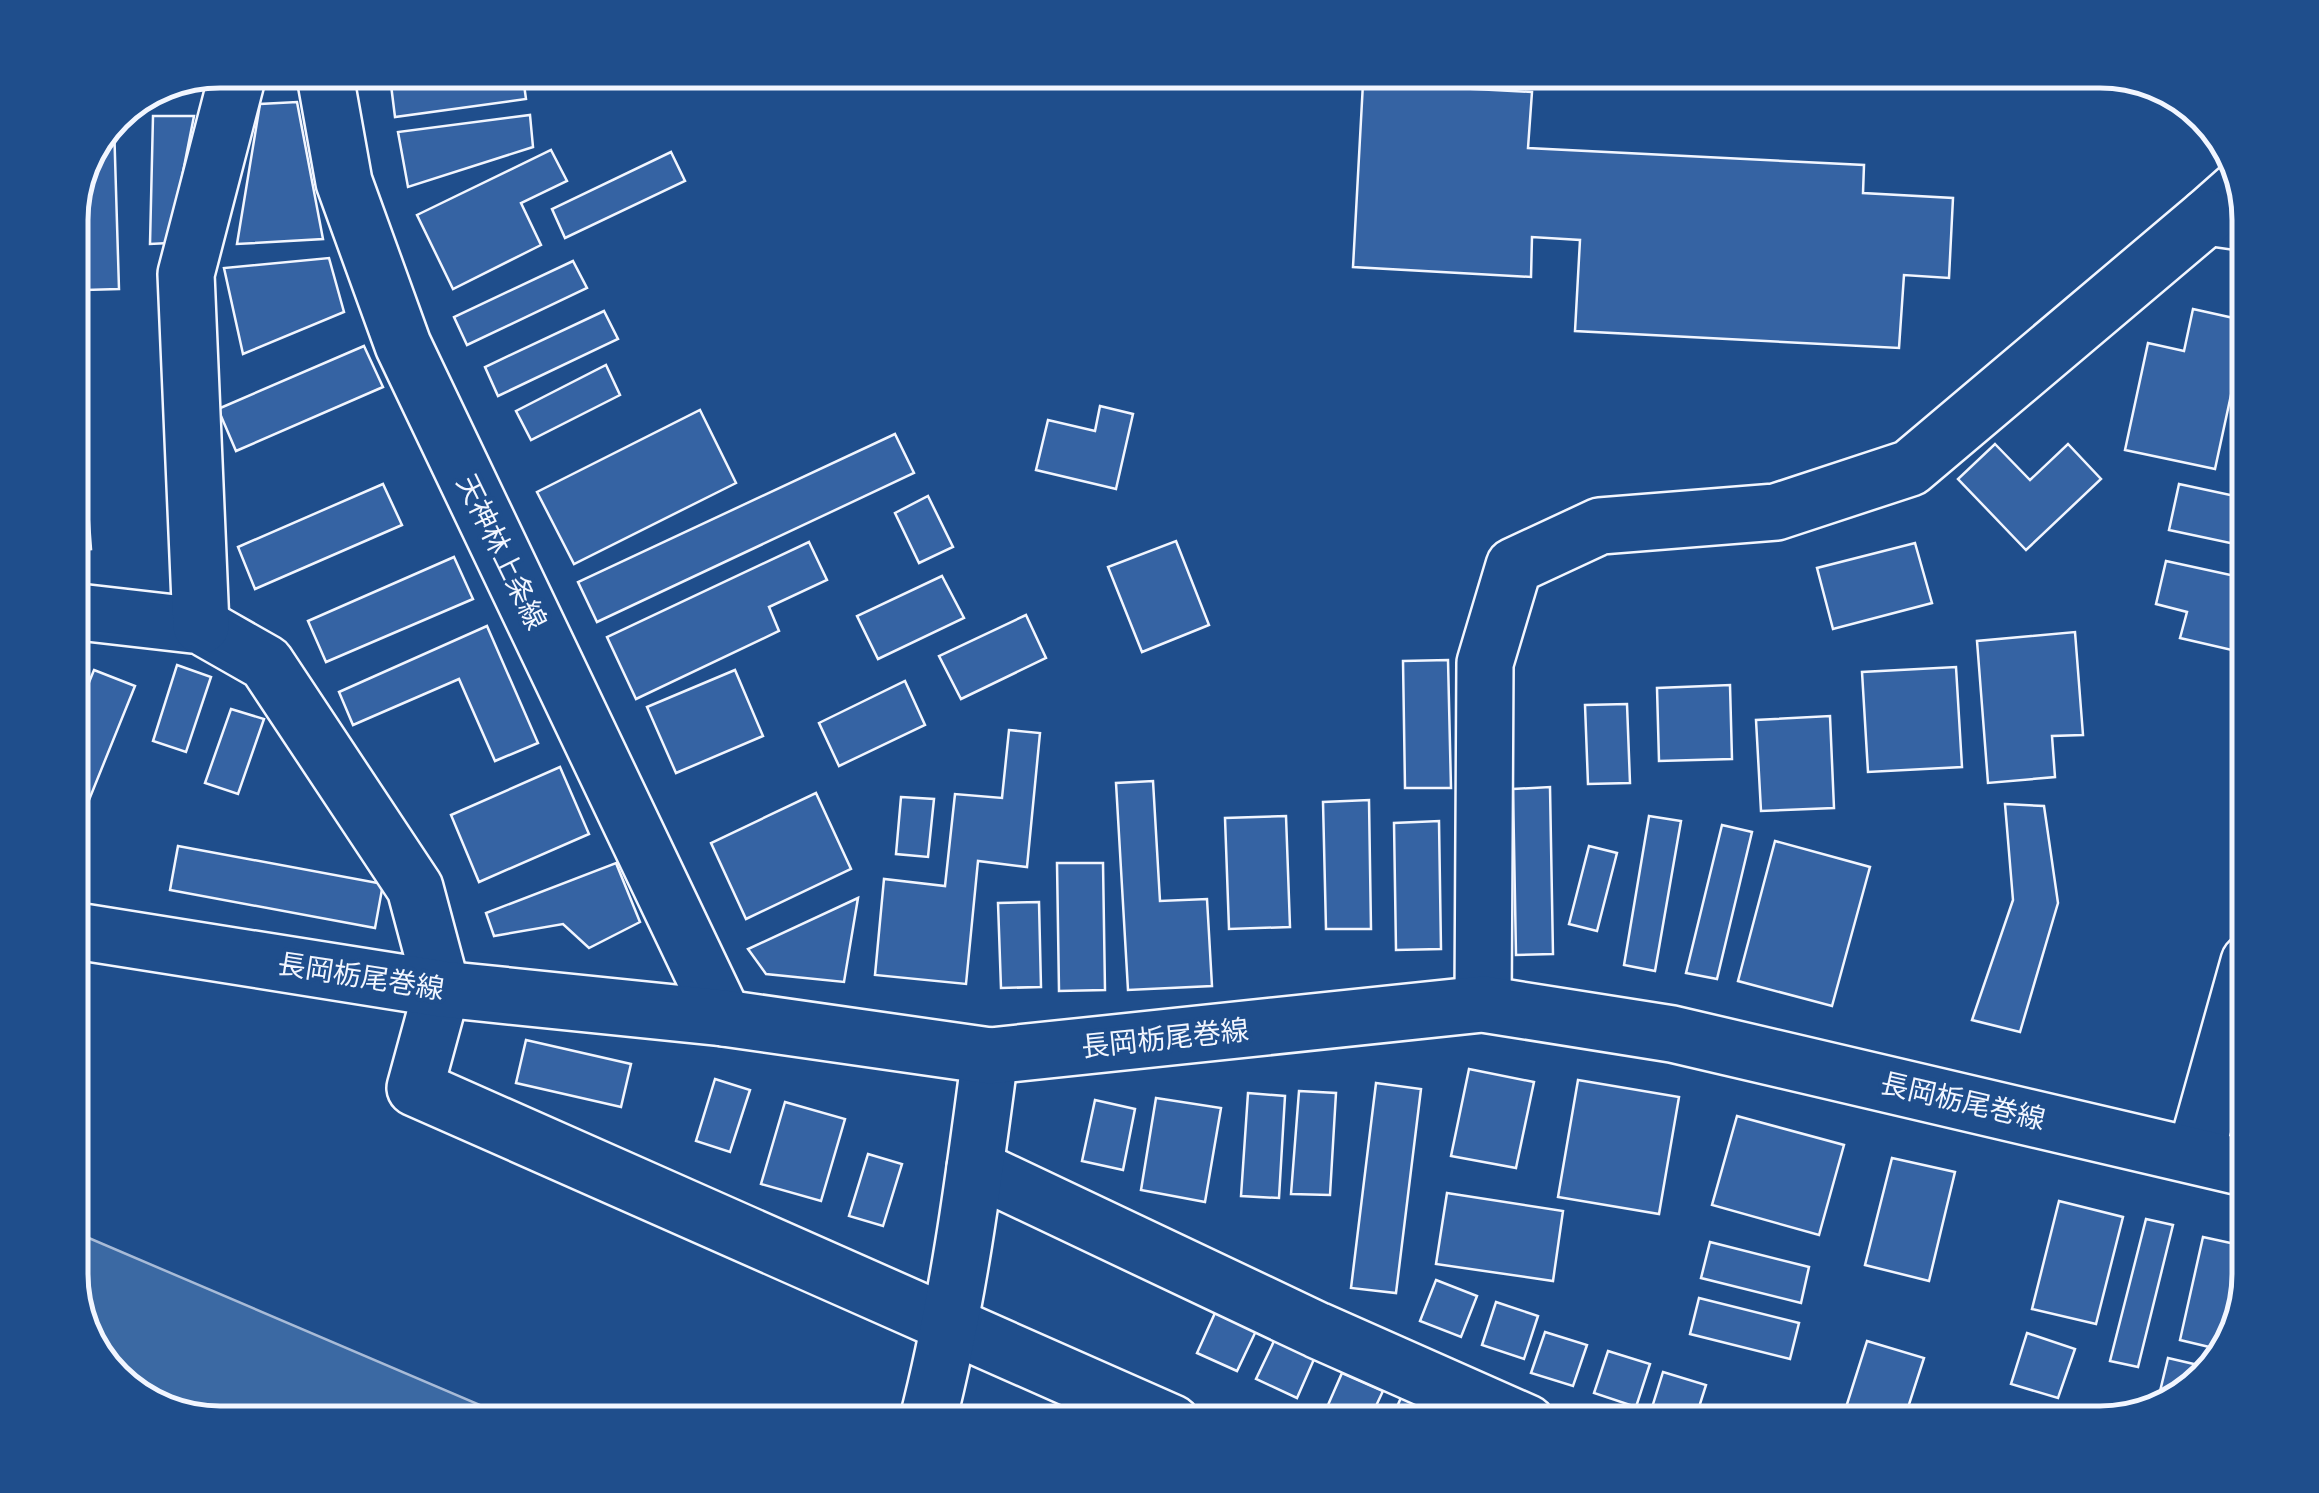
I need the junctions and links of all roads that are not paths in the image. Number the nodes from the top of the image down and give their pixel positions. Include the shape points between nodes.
1 (235, 87) edge
2 (327, 87) edge
3 (2231, 210) edge
4 (88, 613) edge
5 (202, 626) junction
6 (88, 933) edge
7 (442, 989) junction
8 (1484, 1004) junction
9 (724, 1018) junction
10 (2232, 1023) edge
11 (990, 1056) junction
12 (2195, 1155) junction
13 (2232, 1165) edge
14 (975, 1168) junction
15 (945, 1345) junction
16 (931, 1406) edge
17 (1123, 1406) edge
18 (1489, 1406) edge

1 - 5 street via 186,274
2 - 9 street, 天神林上条線 via 344,182 403,346
3 - 8 street via 1910,468 1776,512 1600,526 1514,566 1485,663
4 - 5 street
5 - 7 street via 266,663 415,888
6 - 7 street, 長岡栃尾巻線
7 - 9 street, 長岡栃尾巻線
7 - 15 street via 415,1088
8 - 11 street, 長岡栃尾巻線
8 - 12 street, 長岡栃尾巻線 via 1672,1034
9 - 11 street, 長岡栃尾巻線
10 - 12 street
11 - 14 street
12 - 13 street, 長岡栃尾巻線
14 - 15 street
14 - 18 street
15 - 16 street
15 - 17 street

